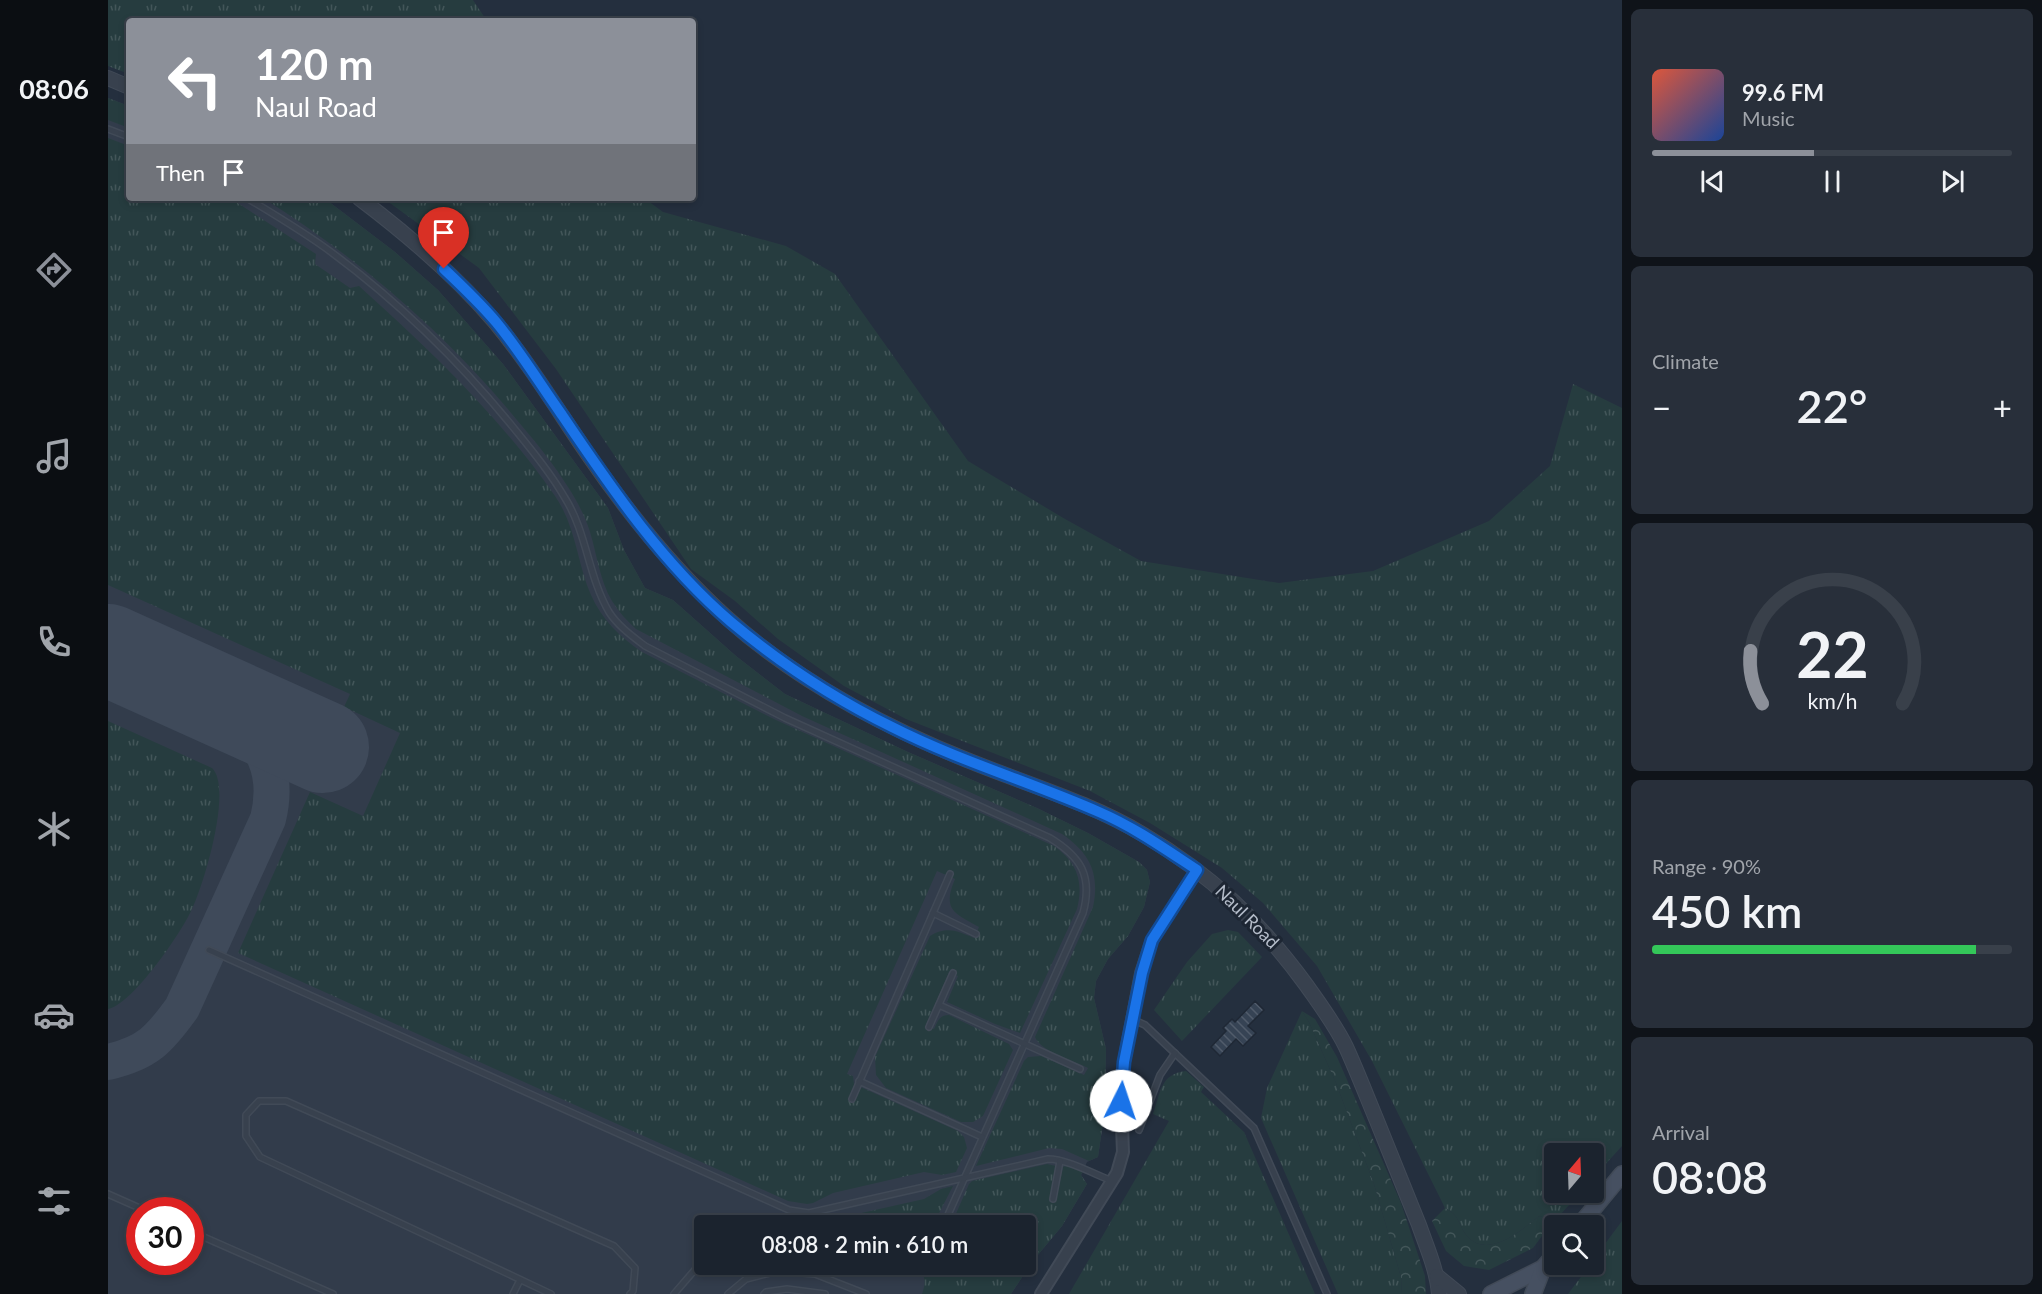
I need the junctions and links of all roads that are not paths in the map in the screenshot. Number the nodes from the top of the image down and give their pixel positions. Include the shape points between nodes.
1 (108, 78) edge
2 (126, 86) edge
3 (108, 129) edge
4 (126, 136) edge
5 (252, 201) edge
6 (363, 201) edge
7 (1197, 870) junction
8 (950, 874) dead end
9 (933, 913) junction
10 (976, 934) dead end
11 (209, 950) dead end
12 (953, 974) dead end
13 (939, 1005) junction
14 (1132, 1019) junction
15 (929, 1027) dead end
16 (1024, 1043) junction
17 (1175, 1053) junction
18 (1080, 1069) dead end
19 (859, 1081) junction
20 (852, 1099) dead end
21 (1139, 1130) dead end
22 (982, 1137) junction
23 (1060, 1161) junction
24 (1622, 1174) edge
25 (963, 1179) junction
26 (1112, 1181) junction
27 (108, 1194) edge
28 (1053, 1199) dead end
29 (126, 1202) edge
30 (948, 1215) edge
31 (1588, 1215) edge
32 (204, 1237) edge
33 (1543, 1268) joint
34 (694, 1271) edge
35 (1437, 1276) junction
36 (520, 1280) junction
37 (333, 1294) edge
38 (513, 1294) edge
39 (550, 1294) edge
40 (630, 1294) edge
41 (674, 1294) edge
42 (728, 1294) edge
43 (764, 1294) edge
44 (825, 1294) edge
45 (866, 1294) edge
46 (1041, 1294) edge
47 (1327, 1294) edge
48 (1439, 1294) edge
49 (1459, 1294) edge
50 (1491, 1294) edge
51 (1533, 1294) edge

1 - 2 street
3 - 4 lane
5 - 16 lane via 331,252 387,297 498,408 566,498 578,520 601,594 610,614 626,632 645,646 785,718 1050,838 1079,861 1088,896 1083,913
6 - 7 street, Naul Road via 431,257 497,324 660,551 731,621 776,657 892,727 1100,812 1143,834
7 - 14 street via 1152,940
7 - 35 street, Naul Road via 1269,937 1345,1044
8 - 9 lane
9 - 10 lane
9 - 19 lane
11 - 25 lane via 789,1210 809,1213
12 - 13 lane
13 - 15 lane
13 - 16 lane
14 - 17 lane via 1145,1025
14 - 26 street via 1121,1101 1123,1152
16 - 18 lane
16 - 22 lane
17 - 21 lane via 1160,1075
17 - 47 lane via 1254,1128
19 - 20 lane
19 - 22 lane
22 - 25 lane
23 - 25 lane via 1048,1159
23 - 26 lane
23 - 28 lane
24 - 31 main road
25 - 30 lane
26 - 46 street
27 - 29 lane
32 - 37 lane
33 - 50 main road
33 - 51 main road
34 - 41 lane
35 - 48 street, Naul Road
35 - 49 street
36 - 38 lane
36 - 39 lane
36 - 40 lane via 260,1157 246,1136 246,1115 259,1101 286,1101 614,1246 635,1268
42 - 45 lane via 746,1279 778,1270 815,1274
43 - 44 lane via 787,1289

